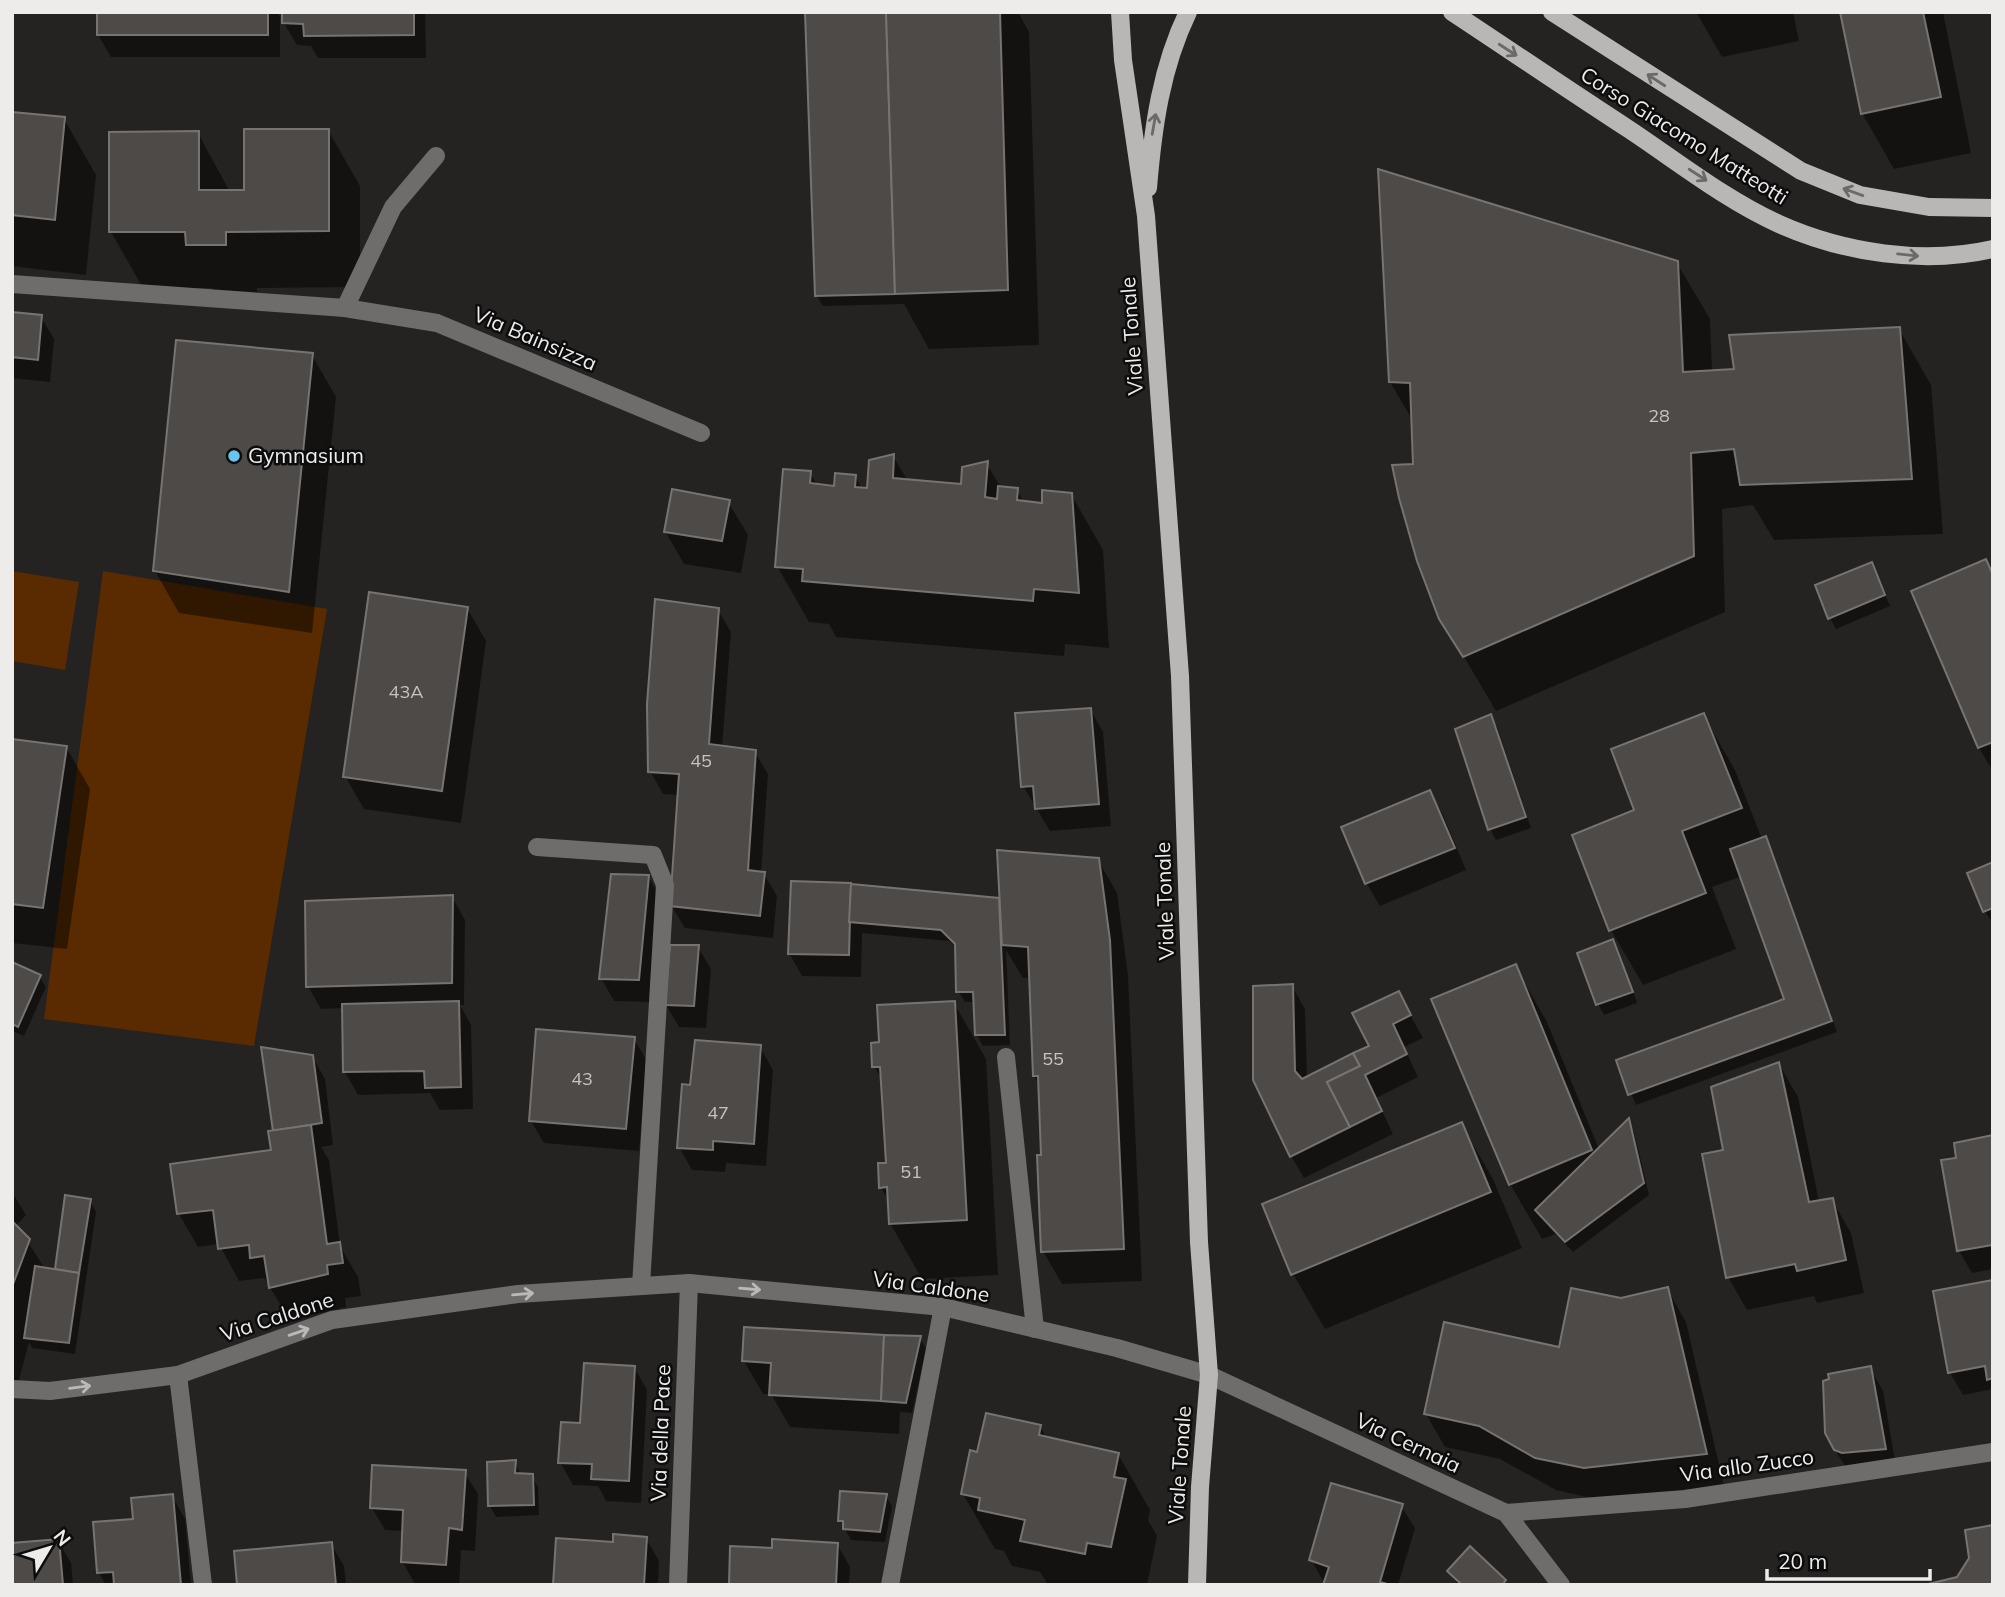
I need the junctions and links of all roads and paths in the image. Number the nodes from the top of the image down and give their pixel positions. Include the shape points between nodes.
1 (1121, 12) edge
2 (1188, 12) edge
3 (1451, 12) edge
4 (1552, 12) edge
5 (436, 156) dead end
6 (1993, 208) edge
7 (1146, 216) junction
8 (1993, 249) edge
9 (12, 284) edge
10 (345, 308) junction
11 (701, 433) dead end
12 (537, 847) dead end
13 (1006, 1057) dead end
14 (689, 1283) junction
15 (641, 1286) junction
16 (943, 1307) junction
17 (1035, 1329) junction
18 (178, 1374) junction
19 (1209, 1376) junction
20 (12, 1389) edge
21 (1993, 1452) edge
22 (1506, 1513) junction
23 (203, 1585) edge
24 (678, 1585) edge
25 (890, 1585) edge
26 (1197, 1585) edge
27 (1561, 1585) edge

1 - 7 main road, Viale Tonale via 1123,60
7 -> 2 main road, Viale Tonale via 1161,88
3 -> 8 main road, Corso Giacomo Matteotti via 1729,195 1779,223 1830,242 1880,252 1926,257
6 -> 4 main road, Corso Giacomo Matteotti via 1929,207 1860,195 1801,172
5 - 10 street via 393,207
7 - 19 main road, Viale Tonale via 1180,676 1199,1242
9 - 10 street, Via Bainsizza
10 - 11 street, Via Bainsizza via 438,323
12 - 15 street via 653,855 665,885
13 - 17 street
14 - 15 street, Via Caldone
14 -> 16 street, Via Caldone
14 - 24 street, Via della Pace
18 -> 15 street, Via Caldone via 332,1320 518,1294
16 - 17 street, Via Caldone
16 - 25 street
17 - 19 street, Via Caldone
20 -> 18 street, Via Caldone via 50,1391
18 - 23 street
19 - 22 street, Via Cernaia
19 - 26 main road, Viale Tonale
21 - 22 street, Via allo Zucco via 1685,1499
22 - 27 street, Via Cernaia

